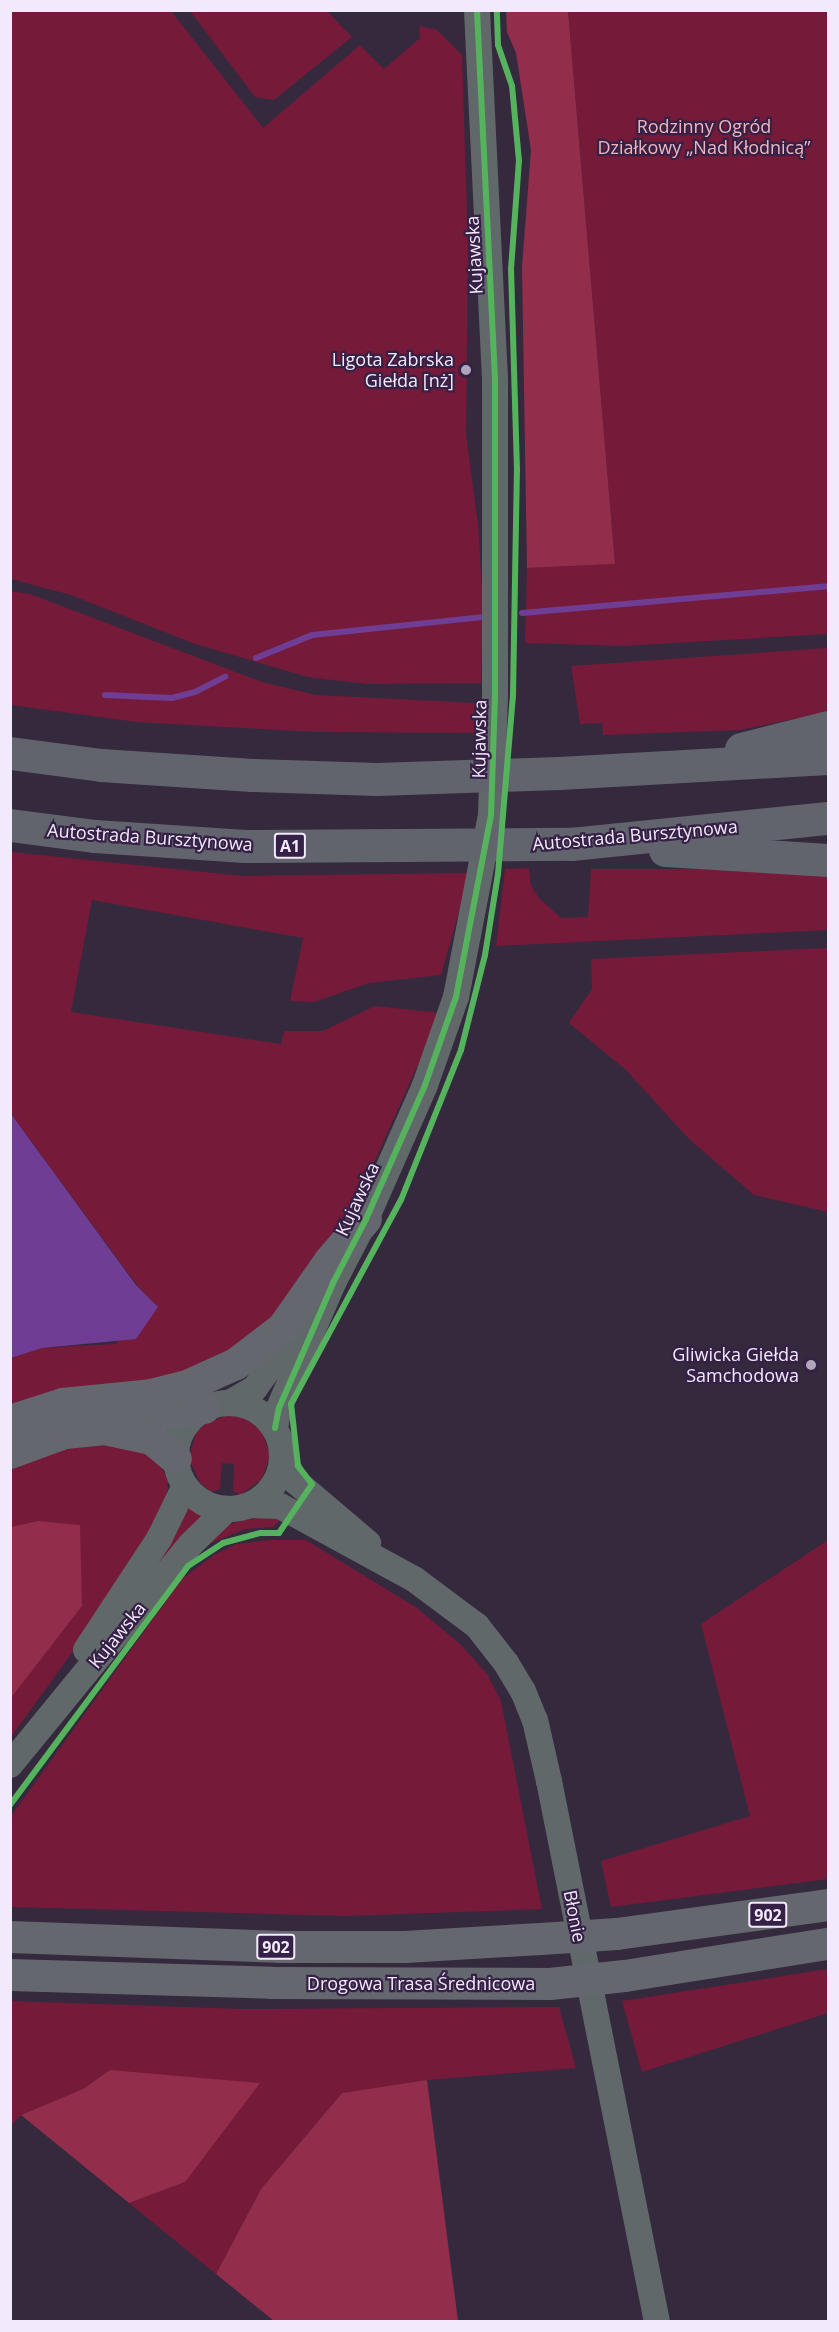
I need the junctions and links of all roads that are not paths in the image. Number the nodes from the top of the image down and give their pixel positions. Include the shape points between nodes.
1 (477, 10) edge
2 (828, 727) edge
3 (10, 753) edge
4 (828, 758) edge
5 (658, 770) junction
6 (828, 818) edge
7 (10, 825) edge
8 (571, 844) junction
9 (828, 860) edge
10 (366, 1219) junction
11 (333, 1283) junction
12 (63, 1404) junction
13 (218, 1405) junction
14 (10, 1421) edge
15 (275, 1428) junction
16 (10, 1453) edge
17 (283, 1457) junction
18 (180, 1473) junction
19 (239, 1507) junction
20 (394, 1566) junction
21 (10, 1763) edge
22 (828, 1905) edge
23 (10, 1937) edge
24 (828, 1944) edge
25 (10, 1975) edge
26 (657, 2322) edge

1 - 10 street, Kujawska via 495,379 491,816 456,997 425,1085
2 - 5 highway
3 - 5 highway, bridge via 101,765 377,780
4 - 5 highway
6 - 8 highway, Autostrada Bursztynowa / A1
7 - 8 highway, Autostrada Bursztynowa / A1, bridge via 95,836 245,846
8 - 9 highway
10 - 11 street, Kujawska
10 - 12 main road via 330,1261 283,1328 236,1364 187,1386 142,1396
11 - 13 street, Kujawska via 255,1388
11 - 15 street, Kujawska via 279,1408
12 - 13 main road via 164,1415
12 - 14 main road
13 - 15 street via 253,1407
13 - 18 street via 180,1433
15 - 17 street
16 - 18 main road via 65,1433 105,1429 152,1439
17 - 19 street via 274,1484
17 - 20 street, Błonie via 295,1481
18 - 19 street via 203,1502
18 - 21 street, Kujawska via 159,1539
19 - 20 street, Błonie via 280,1506
19 - 21 street, Kujawska via 190,1545
20 - 26 street, Błonie via 462,1614 488,1638 515,1676 535,1720
22 - 23 main road, Drogowa Trasa Średnicowa / 902, bridge via 617,1934 405,1947 279,1947
24 - 25 main road, Drogowa Trasa Średnicowa / 902, bridge via 550,1984 243,1983

